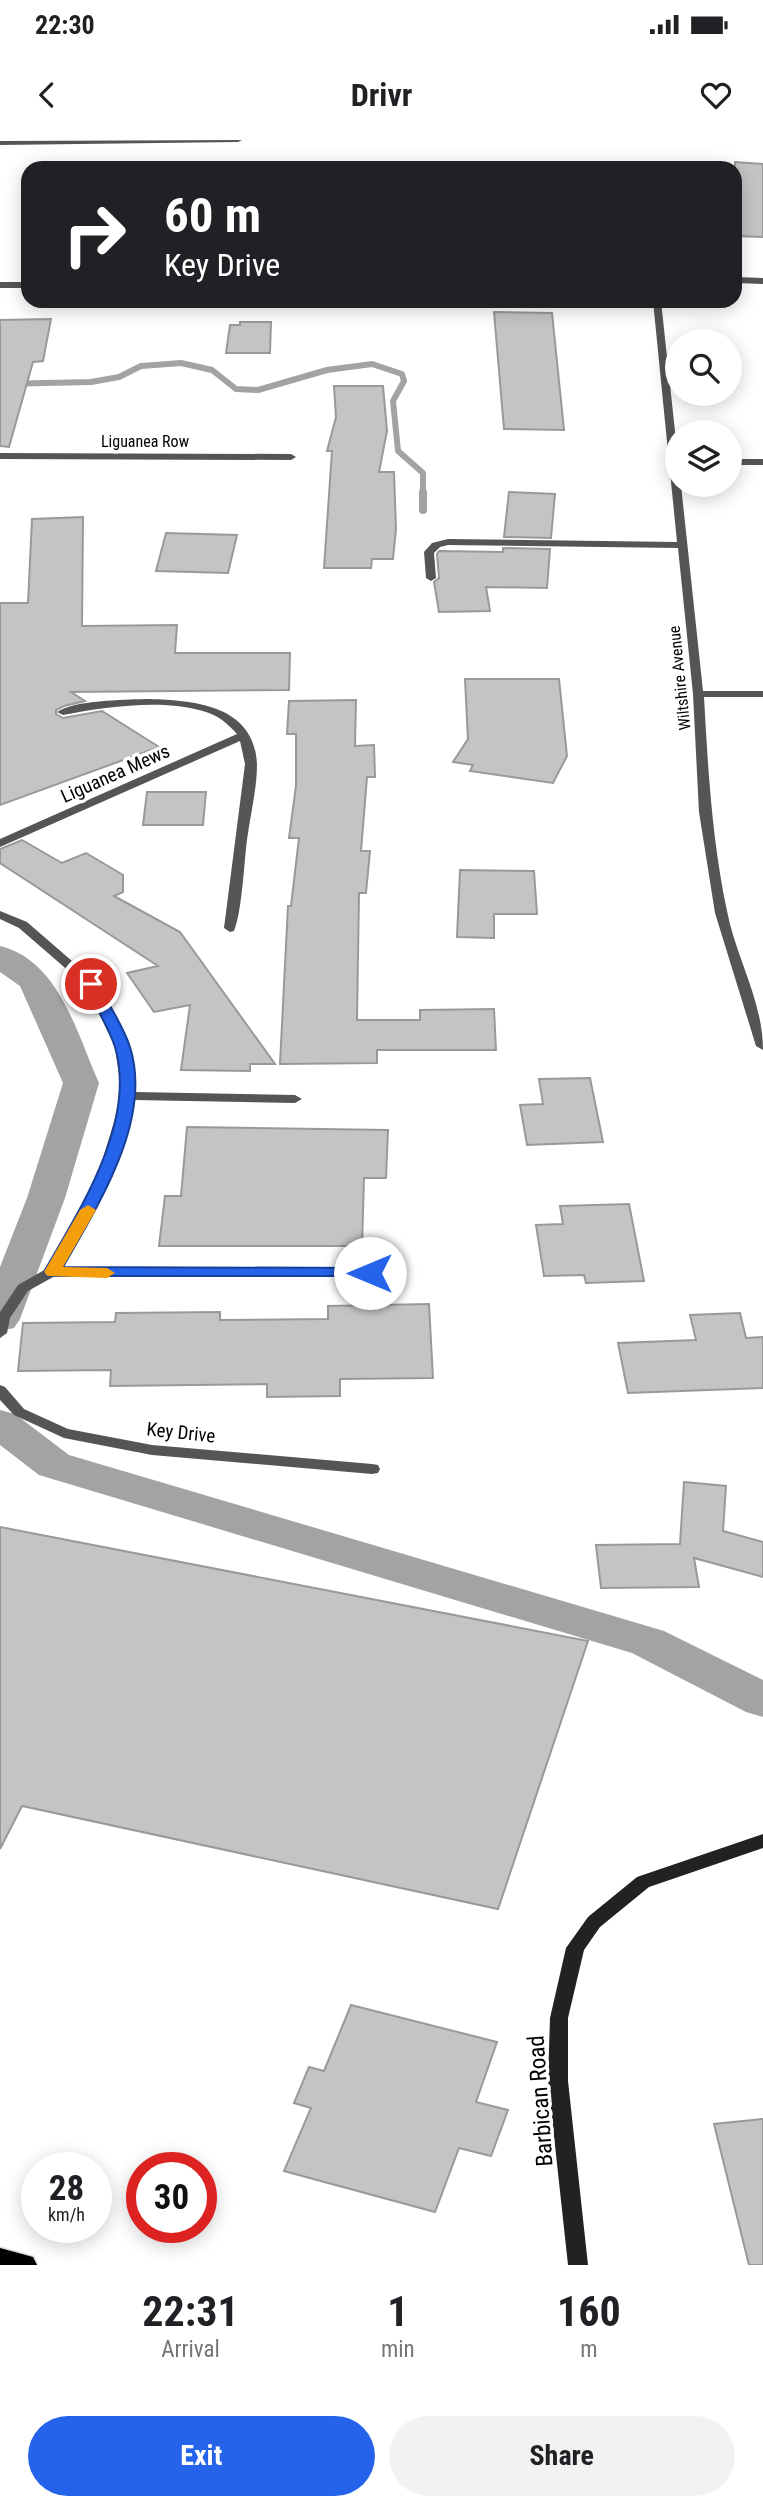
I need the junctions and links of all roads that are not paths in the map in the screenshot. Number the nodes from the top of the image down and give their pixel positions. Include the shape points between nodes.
1 (238, 140) edge
2 (0, 143) edge
3 (742, 281) edge
4 (763, 281) edge
5 (0, 285) edge
6 (21, 285) edge
7 (658, 308) edge
8 (670, 420) edge
9 (0, 456) edge
10 (290, 457) dead end
11 (742, 462) edge
12 (763, 462) edge
13 (677, 497) edge
14 (680, 545) junction
15 (431, 578) dead end
16 (698, 694) junction
17 (763, 694) edge
18 (63, 712) dead end
19 (244, 735) junction
20 (0, 843) edge
21 (0, 915) edge
22 (230, 928) dead end
23 (757, 1009) edge
24 (763, 1046) edge
25 (129, 1096) junction
26 (295, 1099) dead end
27 (52, 1272) junction
28 (370, 1273) dead end
29 (0, 1333) edge
30 (0, 1390) edge
31 (372, 1469) dead end
32 (763, 1842) edge
33 (0, 2259) edge
34 (24, 2265) edge
35 (578, 2265) edge

1 - 2 street
3 - 4 street
5 - 6 street
7 - 8 street, Wiltshire Avenue
9 - 10 street, Liguanea Row
11 - 12 street
13 - 14 street, Wiltshire Avenue
14 - 15 street via 448,542 429,552
14 - 16 street, Wiltshire Avenue
16 - 17 street
16 - 23 street, Wiltshire Avenue via 705,812 721,913
18 - 19 street via 93,705 185,705 223,714
19 - 20 street, Liguanea Mews
19 - 22 street via 251,764
21 - 25 street via 23,925 91,984 122,1047
23 - 24 street, Wiltshire Avenue
25 - 26 street
25 - 27 street via 102,1184
27 - 28 street
27 - 29 street via 23,1288 3,1318
30 - 31 street, Key Drive via 19,1412 64,1433 152,1450
32 - 35 main road, Barbican Road via 643,1882 594,1922 575,1948 559,2018 558,2081
33 - 34 main road

